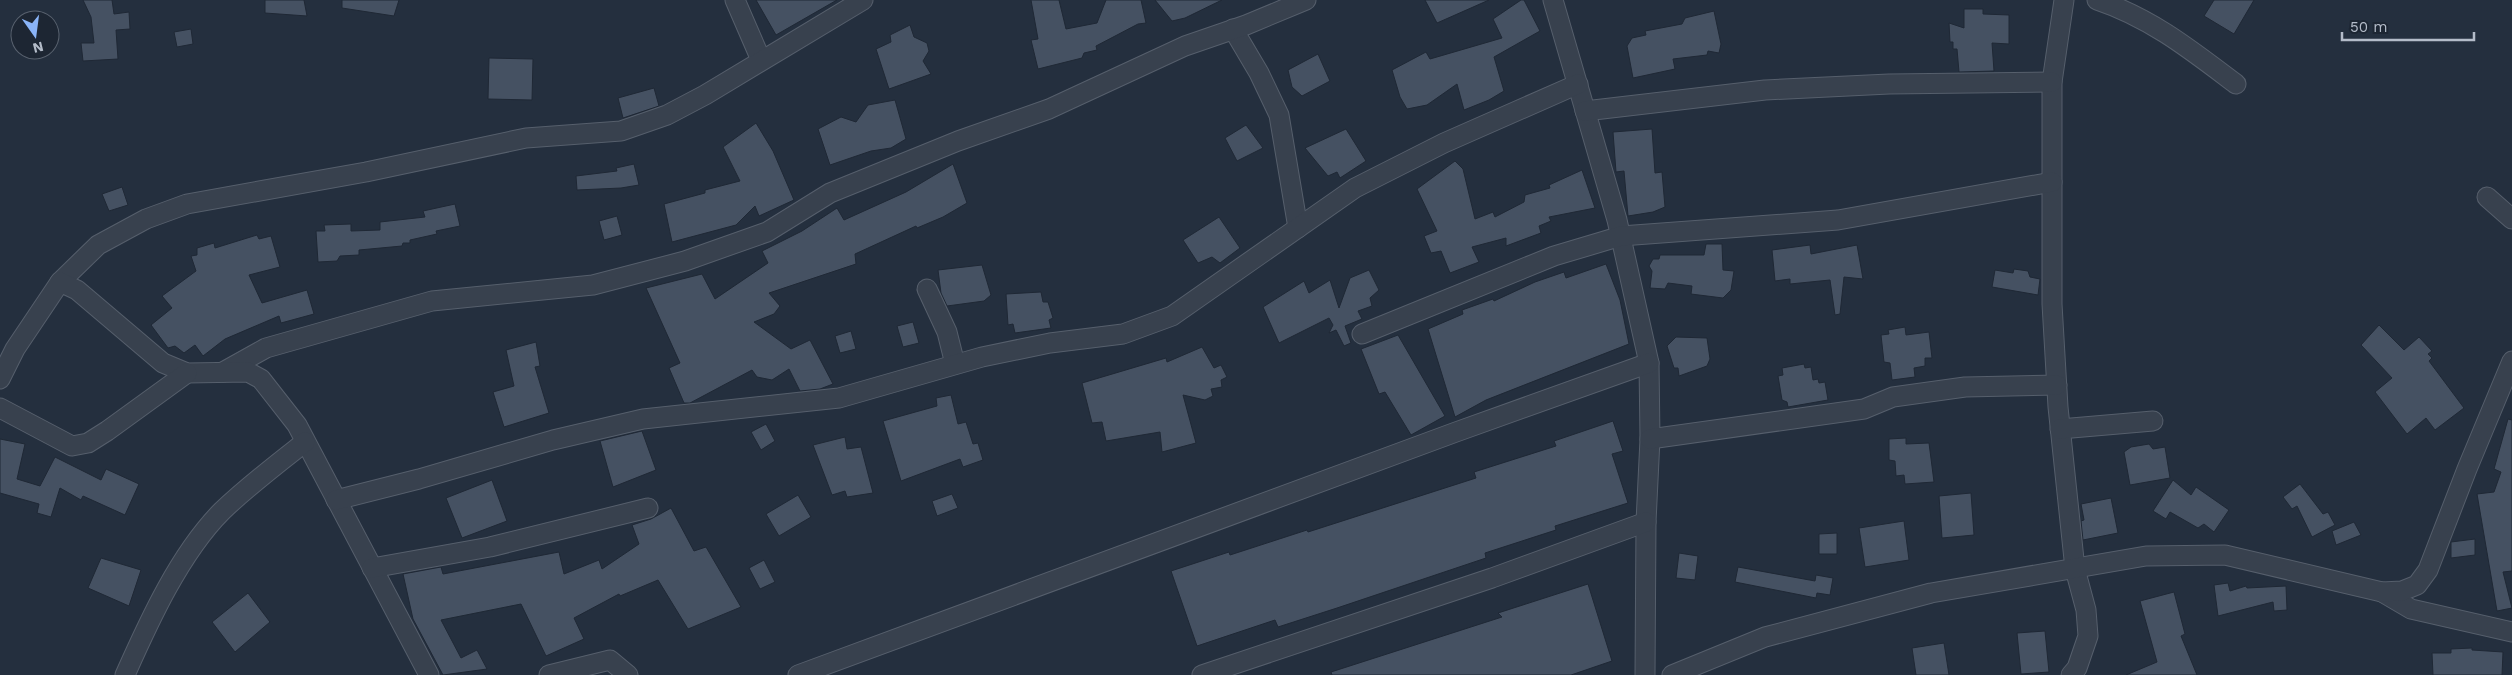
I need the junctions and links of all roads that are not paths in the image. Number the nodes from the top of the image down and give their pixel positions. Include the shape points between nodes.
1 (735, 0) edge
2 (863, 0) edge
3 (1306, 0) edge
4 (1553, 0) edge
5 (2064, 0) edge
6 (2097, 0) edge
7 (1233, 29) junction
8 (761, 60) junction
9 (2052, 82) junction
10 (1578, 84) junction
11 (2236, 84) dead end
12 (1585, 111) junction
13 (2052, 182) junction
14 (2487, 197) dead end
15 (2512, 219) edge
16 (1298, 228) junction
17 (1621, 236) junction
18 (60, 282) junction
19 (927, 289) dead end
20 (1362, 334) dead end
21 (2512, 361) edge
22 (1649, 363) junction
23 (955, 364) junction
24 (223, 372) junction
25 (187, 373) junction
26 (0, 379) edge
27 (2057, 385) junction
28 (0, 408) edge
29 (2153, 421) dead end
30 (2060, 429) junction
31 (1650, 439) junction
32 (306, 442) junction
33 (336, 500) junction
34 (648, 508) dead end
35 (1646, 522) junction
36 (372, 568) junction
37 (2074, 569) junction
38 (2382, 592) junction
39 (2512, 632) edge
40 (124, 675) edge
41 (428, 675) edge
42 (549, 675) edge
43 (628, 675) edge
44 (798, 675) edge
45 (1202, 675) edge
46 (1645, 675) edge
47 (1672, 675) edge
48 (2071, 675) edge

1 - 8 street
2 - 8 street
3 - 7 street
4 - 10 street
5 - 9 street
6 - 11 street via 2170,34
7 - 16 street via 1279,115
7 - 24 street via 1185,46 1049,109 830,193 767,232 685,261 593,285 432,301 266,348
8 - 18 street via 667,115 621,131 526,138 366,172 187,204 146,219 98,245
9 - 12 street via 1889,84 1765,90
9 - 13 street
10 - 12 street
10 - 16 street via 1444,143 1364,183
12 - 17 street
13 - 17 street via 1838,220
13 - 27 street via 2052,304
14 - 15 street
16 - 23 street via 1172,316 1123,334 1050,343
17 - 20 street via 1554,256
17 - 22 street
18 - 25 street via 77,290 163,363
18 - 26 street via 15,349
19 - 23 street via 947,332
21 - 38 street via 2428,570 2417,585 2402,591
22 - 31 street
22 - 44 street
23 - 33 street via 839,398 643,418
24 - 25 street
24 - 32 street via 248,372 260,379 297,425
25 - 28 street via 107,431 88,442 72,446
27 - 30 street
27 - 31 street via 1947,389 1893,397 1864,409
29 - 30 street
30 - 37 street
31 - 35 street
32 - 33 street
32 - 40 street via 222,512 197,542 175,576
33 - 36 street
34 - 36 street via 490,547
35 - 45 street via 1492,578
35 - 46 street
36 - 41 street
37 - 38 street via 2146,556 2225,555
37 - 47 street via 1932,593 1765,637
37 - 48 street via 2086,610 2088,636 2077,668
38 - 39 street via 2411,609
42 - 43 street via 610,660

